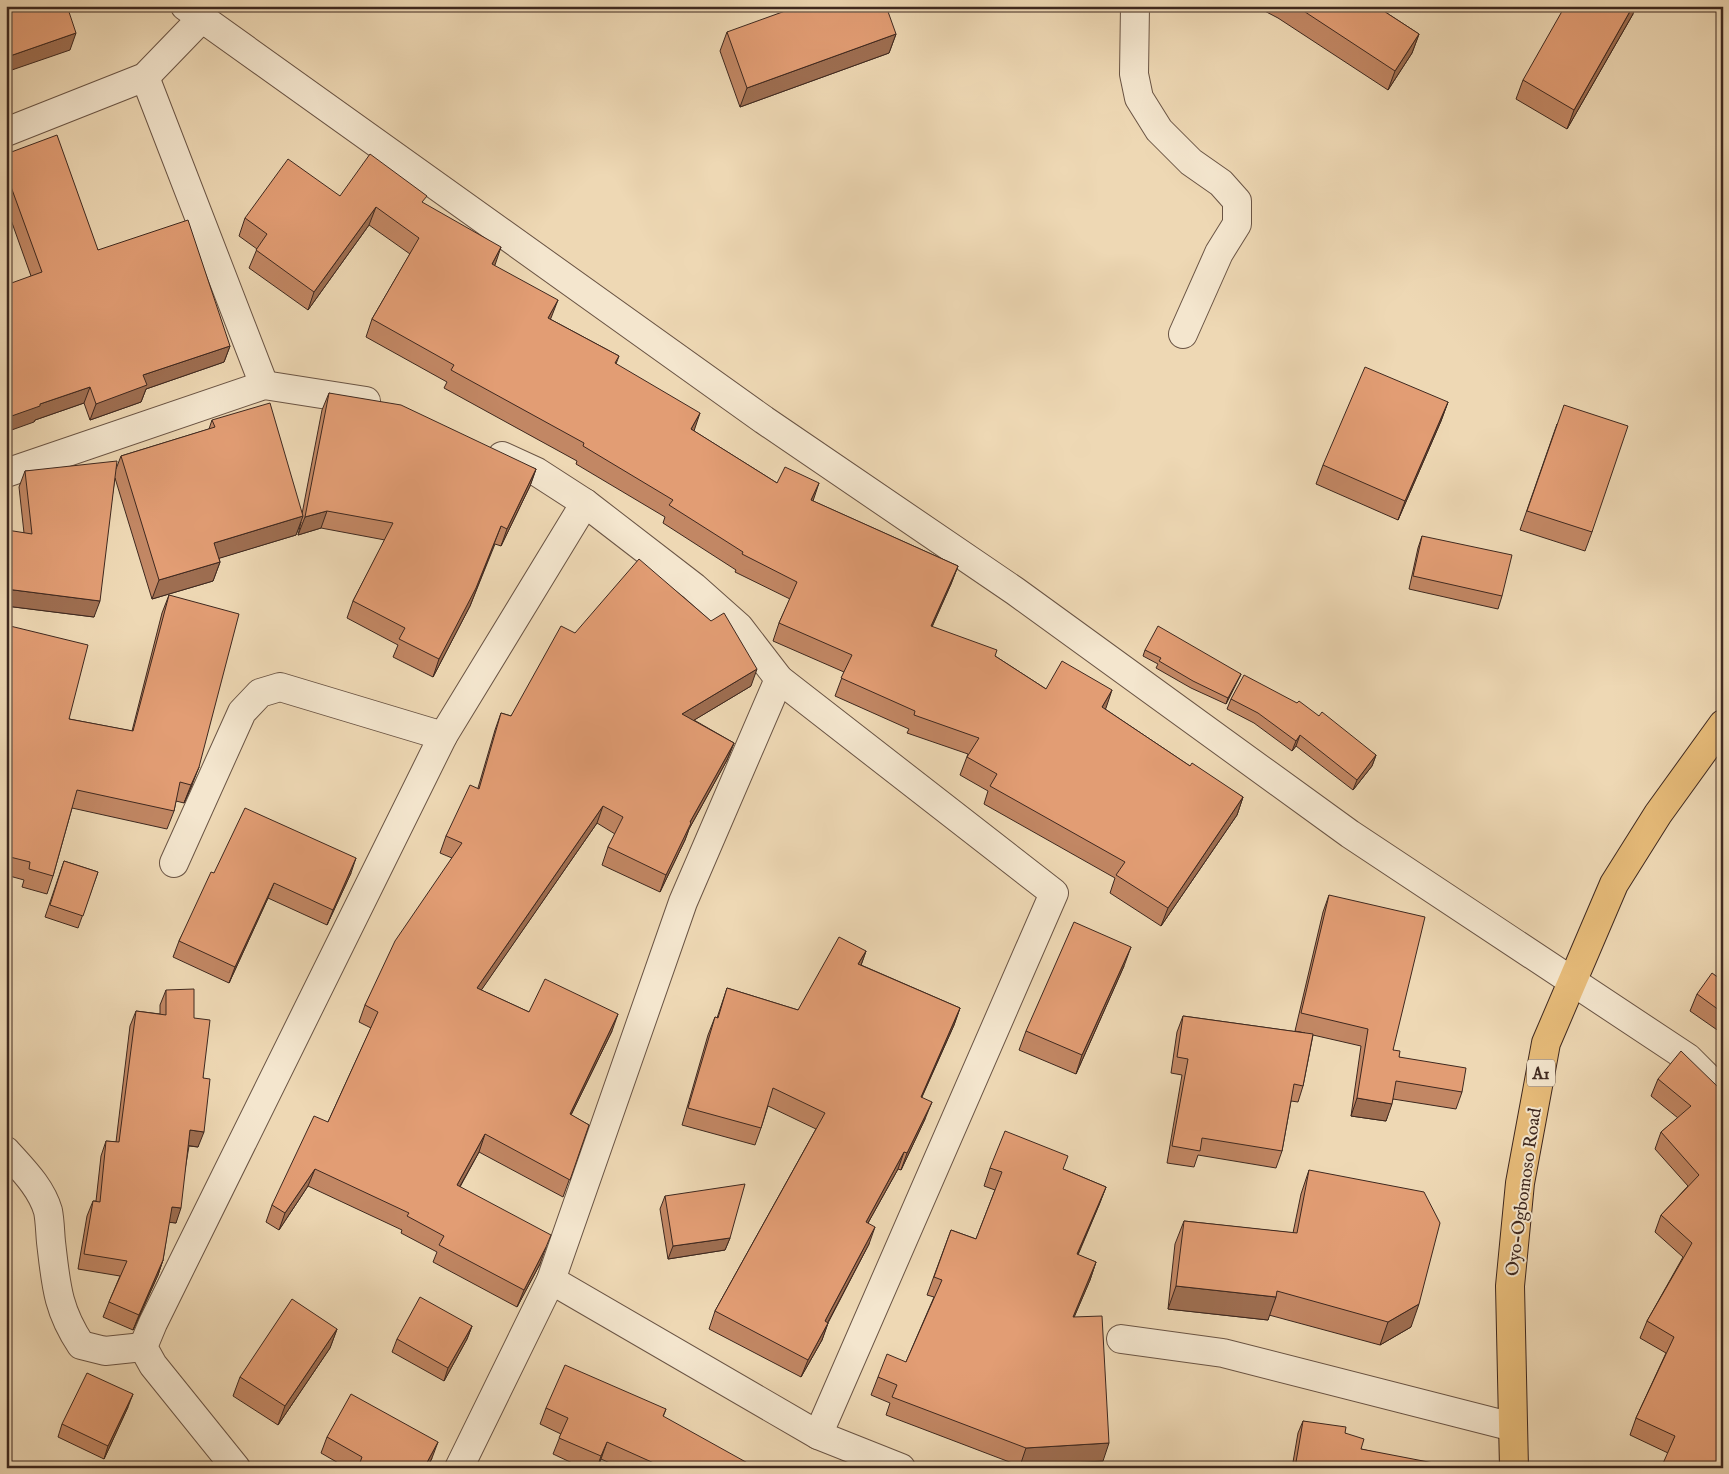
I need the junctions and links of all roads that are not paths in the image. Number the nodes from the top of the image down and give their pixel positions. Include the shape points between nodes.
1 (1135, 6) edge
2 (194, 12) edge
3 (145, 77) junction
4 (6, 132) edge
5 (1183, 334) dead end
6 (264, 386) junction
7 (389, 405) edge
8 (482, 446) edge
9 (6, 473) edge
10 (586, 503) junction
11 (779, 678) junction
12 (1723, 724) edge
13 (443, 736) junction
14 (174, 863) dead end
15 (1572, 982) junction
16 (1723, 1093) edge
17 (6, 1151) edge
18 (552, 1280) junction
19 (1121, 1339) dead end
20 (143, 1347) junction
21 (1513, 1427) junction
22 (818, 1435) junction
23 (236, 1468) edge
24 (459, 1468) edge
25 (901, 1468) edge
26 (1514, 1468) edge

1 - 5 street via 1134,74 1139,98 1159,130 1191,162 1221,183 1237,201 1237,224 1218,253
2 - 3 street
2 - 15 street via 764,420 1015,591 1350,834
3 - 4 street
3 - 6 street
6 - 7 street
6 - 9 street
8 - 10 street via 537,472
10 - 11 street via 739,626
10 - 13 street
11 - 18 street via 684,902
11 - 22 street via 1054,893
12 - 15 highway, Oyo-Ogbomoso Road / A1 via 1658,814 1614,884
13 - 14 street via 280,687 260,693 242,712
13 - 20 street
15 - 16 street via 1688,1058
15 - 21 highway, Oyo-Ogbomoso Road / A1 via 1546,1043 1520,1183 1510,1286
17 - 20 street via 34,1183 48,1211 60,1305 81,1344 105,1351
18 - 22 street
18 - 24 street
19 - 21 street via 1223,1353
20 - 23 street via 153,1365
21 - 26 highway, Oyo-Ogbomoso Road / A1
22 - 25 street

